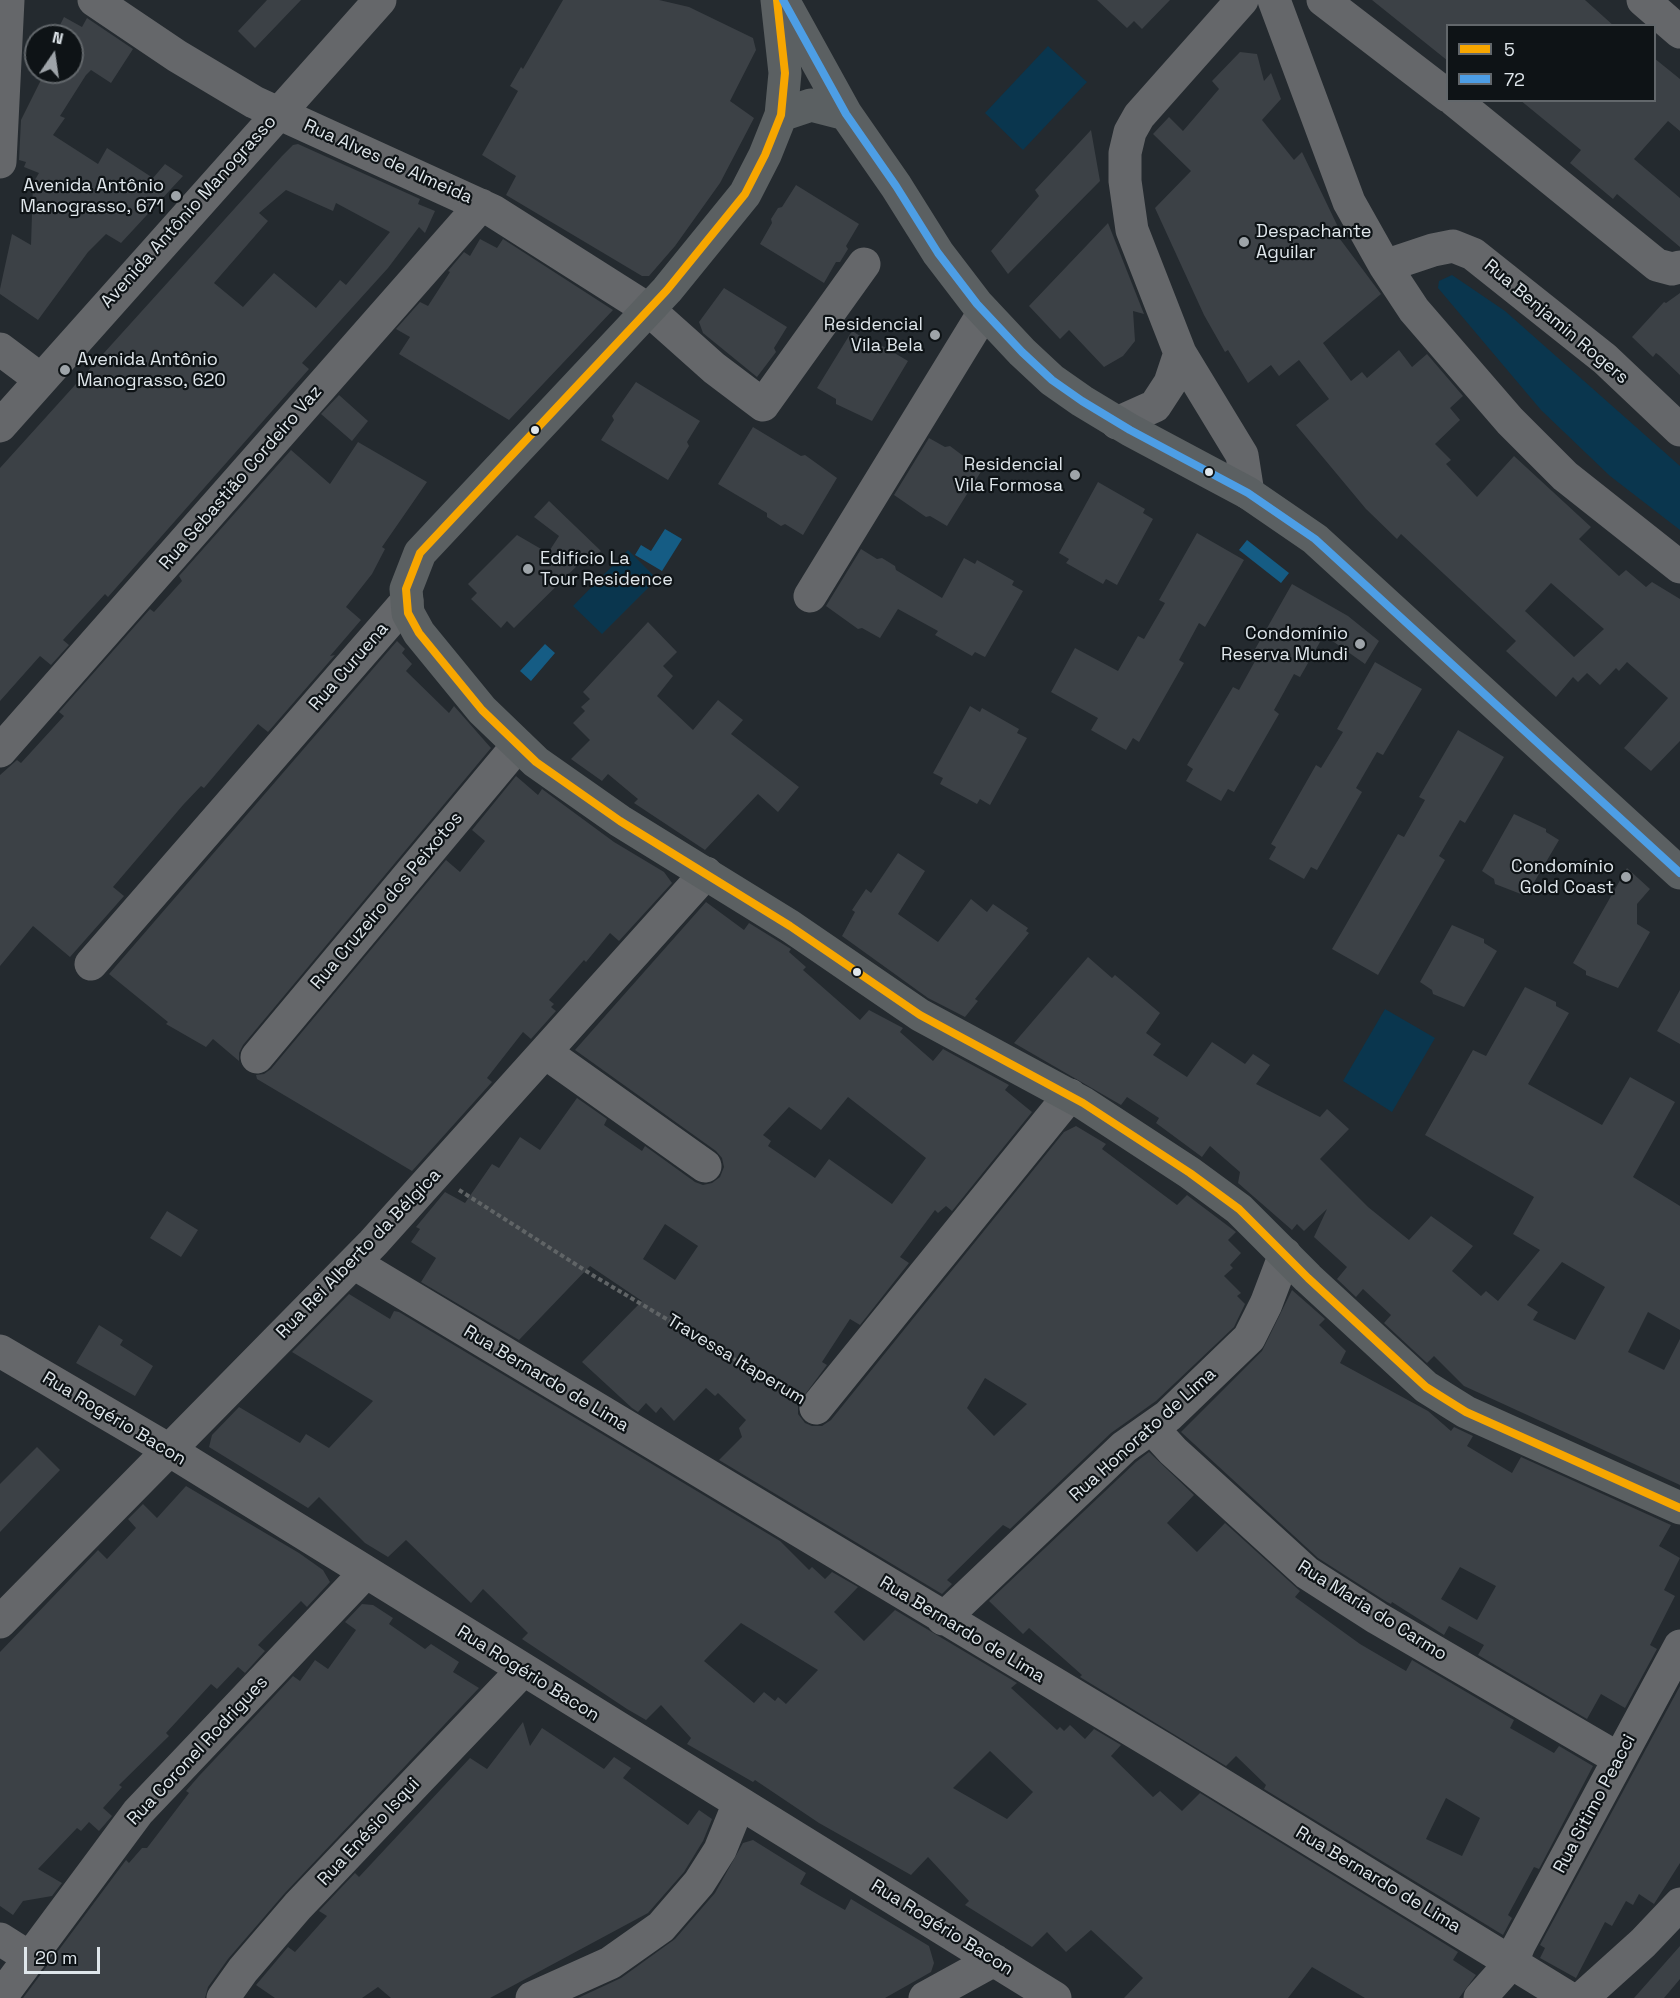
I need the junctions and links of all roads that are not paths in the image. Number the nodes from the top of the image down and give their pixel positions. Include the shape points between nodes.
1 (8, 0) edge
2 (94, 0) edge
3 (380, 0) edge
4 (777, 0) edge
5 (783, 0) edge
6 (1242, 0) edge
7 (1274, 0) edge
8 (1323, 0) edge
9 (1643, 0) edge
10 (1680, 32) edge
11 (1446, 94) edge
12 (1456, 102) edge
13 (278, 112) junction
14 (846, 114) junction
15 (781, 115) junction
16 (0, 162) edge
17 (481, 205) junction
18 (864, 264) dead end
19 (1385, 266) junction
20 (1680, 267) edge
21 (649, 310) junction
22 (984, 312) junction
23 (0, 349) edge
24 (1180, 353) junction
25 (40, 379) junction
26 (1117, 423) junction
27 (0, 426) edge
28 (1680, 430) edge
29 (1248, 493) junction
30 (1680, 567) edge
31 (810, 596) dead end
32 (407, 601) junction
33 (518, 745) junction
34 (0, 751) edge
35 (705, 873) junction
36 (1680, 873) edge
37 (91, 964) dead end
38 (546, 1053) junction
39 (257, 1057) dead end
40 (1070, 1095) junction
41 (705, 1166) dead end
42 (1285, 1254) junction
43 (354, 1263) junction
44 (0, 1351) edge
45 (816, 1408) road end
46 (1152, 1428) junction
47 (169, 1450) junction
48 (1680, 1508) edge
49 (366, 1572) junction
50 (943, 1619) junction
51 (0, 1622) edge
52 (1680, 1646) edge
53 (522, 1671) junction
54 (1618, 1759) junction
55 (739, 1803) junction
56 (1680, 1904) edge
57 (0, 1939) edge
58 (30, 1958) junction
59 (994, 1960) junction
60 (1512, 1962) junction
61 (0, 1998) edge
62 (223, 1998) edge
63 (532, 1998) edge
64 (925, 1998) edge
65 (1055, 1998) edge
66 (1480, 1998) edge
67 (1569, 1998) edge
68 (1582, 1998) edge

1 - 16 street
2 - 13 street, Rua Alves de Almeida via 177,56
3 - 13 street, Avenida Antônio Manograsso
4 - 15 main road via 786,73
5 - 14 main road
6 - 24 street via 1139,116 1125,153 1132,230
7 - 19 street via 1349,202
8 - 11 street
9 - 10 street
12 - 20 street via 1657,265
13 - 17 street, Rua Alves de Almeida
13 - 25 street, Avenida Antônio Manograsso
14 - 15 main road via 811,105
14 - 22 main road via 938,253
15 - 21 main road via 745,194
17 - 21 street, Rua Alves de Almeida
17 - 34 street, Rua Sebastião Cordeiro Vaz
18 - 21 street, Rua Alves de Almeida via 763,405
19 - 28 street, Rua Benjamin Rogers via 1453,246 1473,254 1605,360
19 - 30 street via 1414,310 1510,421 1565,476
21 - 32 main road via 420,553 406,589
22 - 26 main road via 1052,380
22 - 31 street
23 - 25 street
24 - 26 street via 1170,382 1155,406
24 - 29 street via 1242,455
25 - 27 street, Avenida Antônio Manograsso
26 - 29 main road
29 - 36 main road via 1314,539
32 - 33 main road via 418,633 482,710
32 - 37 street, Rua Curuena
33 - 35 main road via 620,821
33 - 39 street, Rua Cruzeiro dos Peixotos
35 - 38 street, Rua Rei Alberto da Bélgica
35 - 40 main road via 920,1015
38 - 41 street
38 - 43 street, Rua Rei Alberto da Bélgica
40 - 42 main road via 1239,1209
40 - 45 street, Travessa Itaperum
42 - 46 street, Rua Honorato de Lima via 1249,1338
42 - 48 main road via 1442,1398
43 - 47 street, Rua Rei Alberto da Bélgica
43 - 50 street, Rua Bernardo de Lima
44 - 47 street, Rua Rogério Bacon
46 - 50 street, Rua Honorato de Lima via 1124,1447
46 - 54 street, Rua Maria do Carmo via 1307,1573
47 - 49 street, Rua Rogério Bacon
47 - 51 street, Rua Rei Alberto da Bélgica
49 - 53 street, Rua Rogério Bacon
49 - 58 street, Rua Coronel Rodrigues via 138,1812
50 - 60 street, Rua Bernardo de Lima
52 - 54 street, Rua Sitimo Peacci
53 - 55 street, Rua Rogério Bacon
53 - 62 street, Rua Enésio Isqui via 298,1906
54 - 60 street, Rua Sitimo Peacci
55 - 59 street, Rua Rogério Bacon
55 - 63 street via 720,1850 699,1883 661,1928 610,1963
56 - 68 street
57 - 58 street
58 - 61 street, Rua Coronel Rodrigues
59 - 64 street
59 - 65 street, Rua Rogério Bacon
60 - 66 street, Rua Sitimo Peacci
60 - 67 street, Rua Bernardo de Lima

